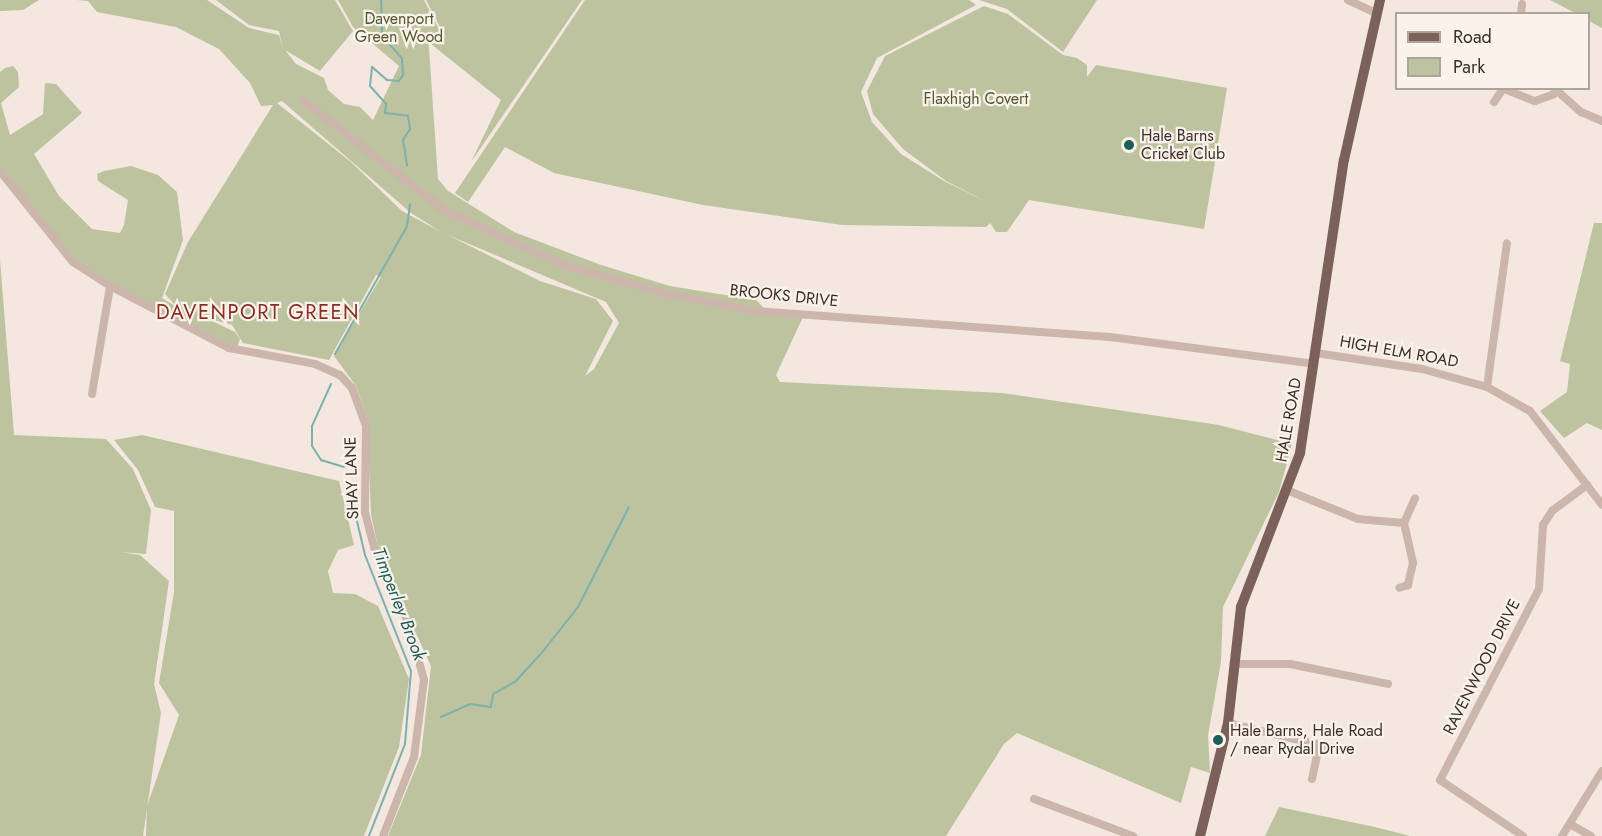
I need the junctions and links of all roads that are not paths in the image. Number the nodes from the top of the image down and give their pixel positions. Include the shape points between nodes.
1 (1348, 0) edge
2 (1380, 0) edge
3 (1522, 4) dead end
4 (1521, 12) edge
5 (1376, 13) junction
6 (1501, 90) edge
7 (1505, 90) edge
8 (1554, 91) edge
9 (303, 100) dead end
10 (1494, 102) dead end
11 (1602, 121) edge
12 (0, 171) edge
13 (1507, 243) dead end
14 (110, 286) junction
15 (1316, 353) junction
16 (1314, 364) junction
17 (1487, 387) junction
18 (92, 394) dead end
19 (1587, 485) junction
20 (1289, 491) junction
21 (1415, 498) dead end
22 (1602, 505) edge
23 (1404, 523) junction
24 (1399, 588) dead end
25 (1234, 664) junction
26 (1388, 684) dead end
27 (1228, 723) junction
28 (1319, 747) junction
29 (1345, 751) dead end
30 (1602, 771) edge
31 (1312, 779) dead end
32 (1034, 799) dead end
33 (1570, 824) junction
34 (383, 836) edge
35 (1133, 836) edge
36 (1200, 836) edge
37 (1523, 836) edge
38 (1562, 836) edge
39 (1592, 836) edge

1 - 5 street
2 - 5 main road, HALE ROAD
3 - 4 street
5 - 15 main road, HALE ROAD via 1344,160
6 - 10 street
7 - 8 street via 1535,101
8 - 11 street
9 - 16 street, BROOKS DRIVE via 444,210 563,264 663,293 755,311 1110,337
12 - 14 street, SHAY LANE via 73,262
13 - 17 street
14 - 18 street via 98,336
14 - 34 street, SHAY LANE via 229,348 315,364 340,375 352,388 366,426 365,512 375,551 422,657 424,680 414,757
15 - 16 main road, HALE ROAD
15 - 17 street, HIGH ELM ROAD via 1422,369
16 - 20 main road, HALE ROAD
17 - 19 street, HIGH ELM ROAD via 1530,411
19 - 22 street, HIGH ELM ROAD
19 - 37 street, RAVENWOOD DRIVE via 1551,511 1543,525 1539,589 1440,780
20 - 23 street via 1358,519
20 - 25 main road, HALE ROAD via 1250,578
21 - 23 street
23 - 24 street via 1413,563 1408,585
25 - 26 street via 1290,664
25 - 27 main road, HALE ROAD
27 - 28 street
27 - 36 main road, HALE ROAD
28 - 29 street
28 - 31 street
30 - 33 street
32 - 35 street
33 - 38 street
33 - 39 street

